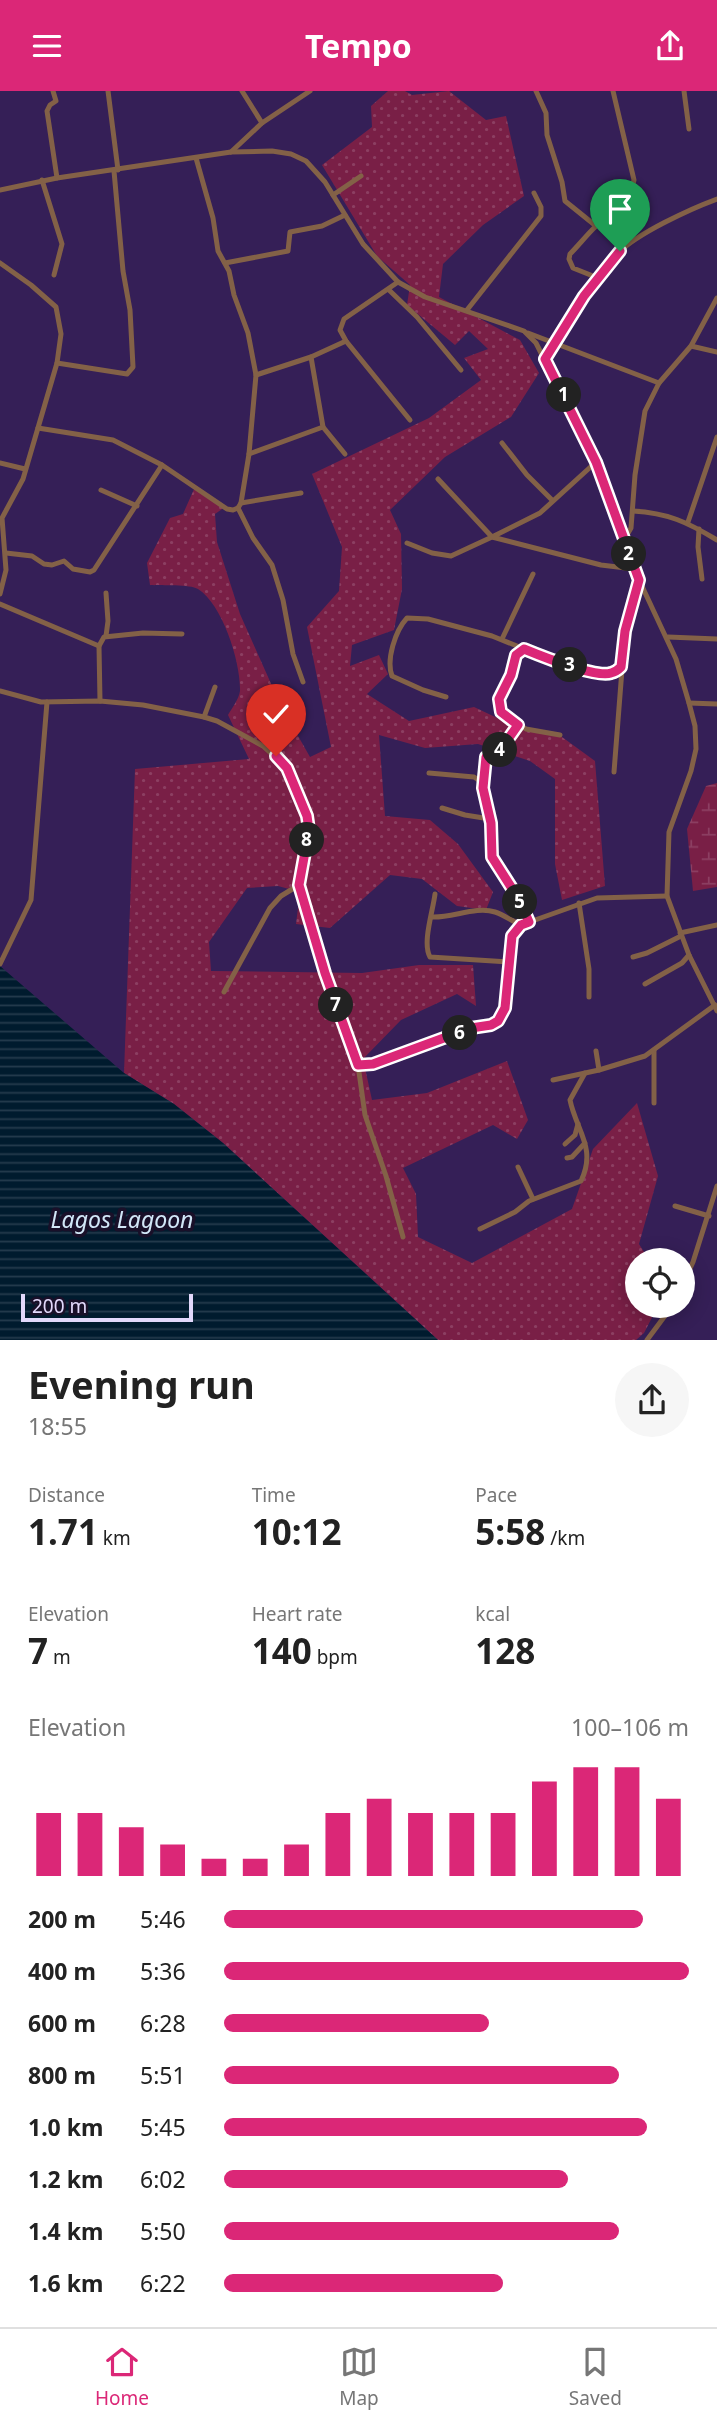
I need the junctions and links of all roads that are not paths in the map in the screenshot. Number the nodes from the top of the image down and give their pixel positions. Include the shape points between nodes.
1 (53, 91) edge
2 (108, 91) edge
3 (242, 91) edge
4 (310, 91) edge
5 (536, 91) edge
6 (613, 91) edge
7 (684, 91) edge
8 (262, 123) junction
9 (689, 129) dead end
10 (231, 152) junction
11 (196, 158) junction
12 (116, 170) junction
13 (361, 176) dead end
14 (57, 178) junction
15 (43, 180) junction
16 (0, 190) edge
17 (534, 193) dead end
18 (333, 195) junction
19 (717, 199) edge
20 (345, 215) junction
21 (596, 226) junction
22 (0, 263) edge
23 (225, 263) junction
24 (54, 275) dead end
25 (598, 278) junction
26 (398, 282) junction
27 (389, 290) junction
28 (717, 298) edge
29 (467, 310) junction
30 (524, 331) junction
31 (346, 341) junction
32 (554, 344) junction
33 (691, 346) junction
34 (717, 352) edge
35 (311, 357) junction
36 (545, 359) junction
37 (57, 362) junction
38 (461, 370) dead end
39 (256, 375) junction
40 (659, 383) junction
41 (410, 421) dead end
42 (323, 427) junction
43 (38, 428) junction
44 (717, 437) edge
45 (502, 443) dead end
46 (249, 454) junction
47 (345, 454) dead end
48 (596, 462) junction
49 (0, 463) edge
50 (162, 465) junction
51 (25, 469) junction
52 (438, 479) dead end
53 (101, 490) dead end
54 (301, 493) dead end
55 (552, 500) junction
56 (137, 506) junction
57 (239, 506) junction
58 (633, 511) junction
59 (688, 522) junction
60 (1, 526) edge
61 (699, 529) junction
62 (492, 537) junction
63 (624, 540) junction
64 (717, 540) edge
65 (407, 543) dead end
66 (6, 553) junction
67 (634, 569) junction
68 (533, 574) dead end
69 (702, 579) dead end
70 (639, 580) junction
71 (106, 593) dead end
72 (0, 594) edge
73 (0, 604) edge
74 (182, 634) dead end
75 (106, 636) junction
76 (667, 637) junction
77 (502, 639) junction
78 (717, 639) edge
79 (99, 646) junction
80 (524, 649) junction
81 (621, 667) junction
82 (303, 682) dead end
83 (215, 687) dead end
84 (1, 694) edge
85 (446, 697) dead end
86 (100, 701) junction
87 (47, 702) junction
88 (689, 703) junction
89 (717, 704) edge
90 (204, 717) junction
91 (518, 725) junction
92 (560, 734) dead end
93 (614, 772) dead end
94 (429, 773) dead end
95 (483, 782) junction
96 (442, 808) dead end
97 (490, 819) junction
98 (299, 885) junction
99 (435, 894) dead end
100 (667, 896) junction
101 (579, 903) junction
102 (432, 917) junction
103 (529, 922) junction
104 (521, 925) junction
105 (717, 925) edge
106 (680, 935) junction
107 (689, 955) junction
108 (633, 957) dead end
109 (509, 962) junction
110 (0, 964) edge
111 (645, 984) dead end
112 (224, 992) dead end
113 (714, 995) edge
114 (589, 997) dead end
115 (716, 1008) edge
116 (654, 1050) junction
117 (596, 1051) dead end
118 (358, 1065) junction
119 (599, 1070) junction
120 (585, 1073) junction
121 (553, 1080) dead end
122 (654, 1103) dead end
123 (578, 1124) junction
124 (585, 1140) junction
125 (565, 1144) dead end
126 (566, 1158) dead end
127 (518, 1167) dead end
128 (717, 1186) edge
129 (533, 1199) junction
130 (675, 1206) dead end
131 (709, 1216) junction
132 (480, 1229) dead end
133 (403, 1237) dead end
134 (695, 1252) edge
135 (664, 1318) edge
136 (650, 1339) edge

1 - 14 street via 56,101 47,111
2 - 12 street
3 - 8 street
4 - 8 street
5 - 21 street via 546,113 547,135 565,201
6 - 21 street via 634,180 619,206
7 - 9 street
8 - 10 street
10 - 11 street
10 - 18 street via 299,156
11 - 12 street
11 - 23 street via 214,218 218,251
12 - 14 street
12 - 37 street via 133,367 127,374
13 - 18 street
14 - 15 street
15 - 16 street
15 - 24 street via 62,244
17 - 29 street via 541,216
18 - 20 street
19 - 25 street via 639,237 620,251
20 - 23 street via 322,226 290,232 284,253
20 - 26 street via 370,253
21 - 25 street via 569,259 573,268
22 - 37 street via 56,307 61,334
23 - 39 street
25 - 32 street
26 - 27 street
26 - 29 street via 425,297
27 - 31 street via 344,319 340,330
27 - 38 street
28 - 33 street
29 - 30 street
30 - 32 street
30 - 36 street
31 - 35 street
31 - 41 street
32 - 36 street
32 - 40 street
33 - 34 street
33 - 40 street
35 - 39 street
35 - 42 street
36 - 48 street
37 - 43 street
39 - 46 street
40 - 58 street via 645,411
42 - 46 street
42 - 47 street
43 - 50 street via 113,440
43 - 51 street
44 - 59 street
45 - 55 street
46 - 57 street
48 - 55 street
48 - 63 street
49 - 51 street
50 - 56 street
50 - 57 street via 226,509
51 - 60 street
52 - 62 street
53 - 56 street
54 - 57 street
55 - 62 street via 540,513
56 - 66 street via 90,572 73,569 64,561 52,565 32,556
57 - 82 street via 272,565
58 - 59 street via 661,513
58 - 63 street via 631,530
59 - 61 street
60 - 66 street
61 - 64 street
61 - 69 street
62 - 65 street via 451,556
62 - 67 street
63 - 67 street
66 - 72 street
67 - 70 street
68 - 77 street
70 - 76 street
70 - 81 street
71 - 75 street
73 - 79 street
74 - 75 street
75 - 79 street
76 - 78 street
76 - 88 street
77 - 80 street
77 - 85 street via 428,619 404,620 395,638 392,676
79 - 86 street
80 - 81 street via 600,673
80 - 91 street via 516,655 499,699 501,712
81 - 93 street
83 - 90 street
84 - 87 street
86 - 87 street
86 - 90 street
87 - 110 street via 30,900
88 - 89 street
88 - 100 street via 695,760 669,832
90 - 98 street via 263,746 287,768 309,830
91 - 92 street
91 - 95 street via 499,752 487,755
94 - 95 street via 474,776
95 - 97 street
96 - 97 street
97 - 103 street via 492,857
98 - 112 street via 270,908
98 - 118 street
99 - 102 street
100 - 101 street via 611,896
100 - 106 street
101 - 103 street
101 - 114 street
102 - 104 street via 491,911
102 - 109 street via 426,946 430,957
103 - 104 street
104 - 109 street via 512,936
105 - 106 street
106 - 107 street
106 - 108 street
107 - 111 street via 682,964
107 - 113 street
109 - 118 street via 505,1008 498,1021 373,1064
113 - 115 street
115 - 116 street
116 - 119 street
116 - 122 street
117 - 119 street
118 - 133 street via 365,1115
119 - 120 street
120 - 121 street
120 - 123 street via 570,1100
123 - 124 street
123 - 125 street
124 - 126 street
124 - 129 street via 586,1172 581,1181
127 - 129 street
128 - 131 street
129 - 132 street
130 - 131 street
131 - 134 street
135 - 136 street

